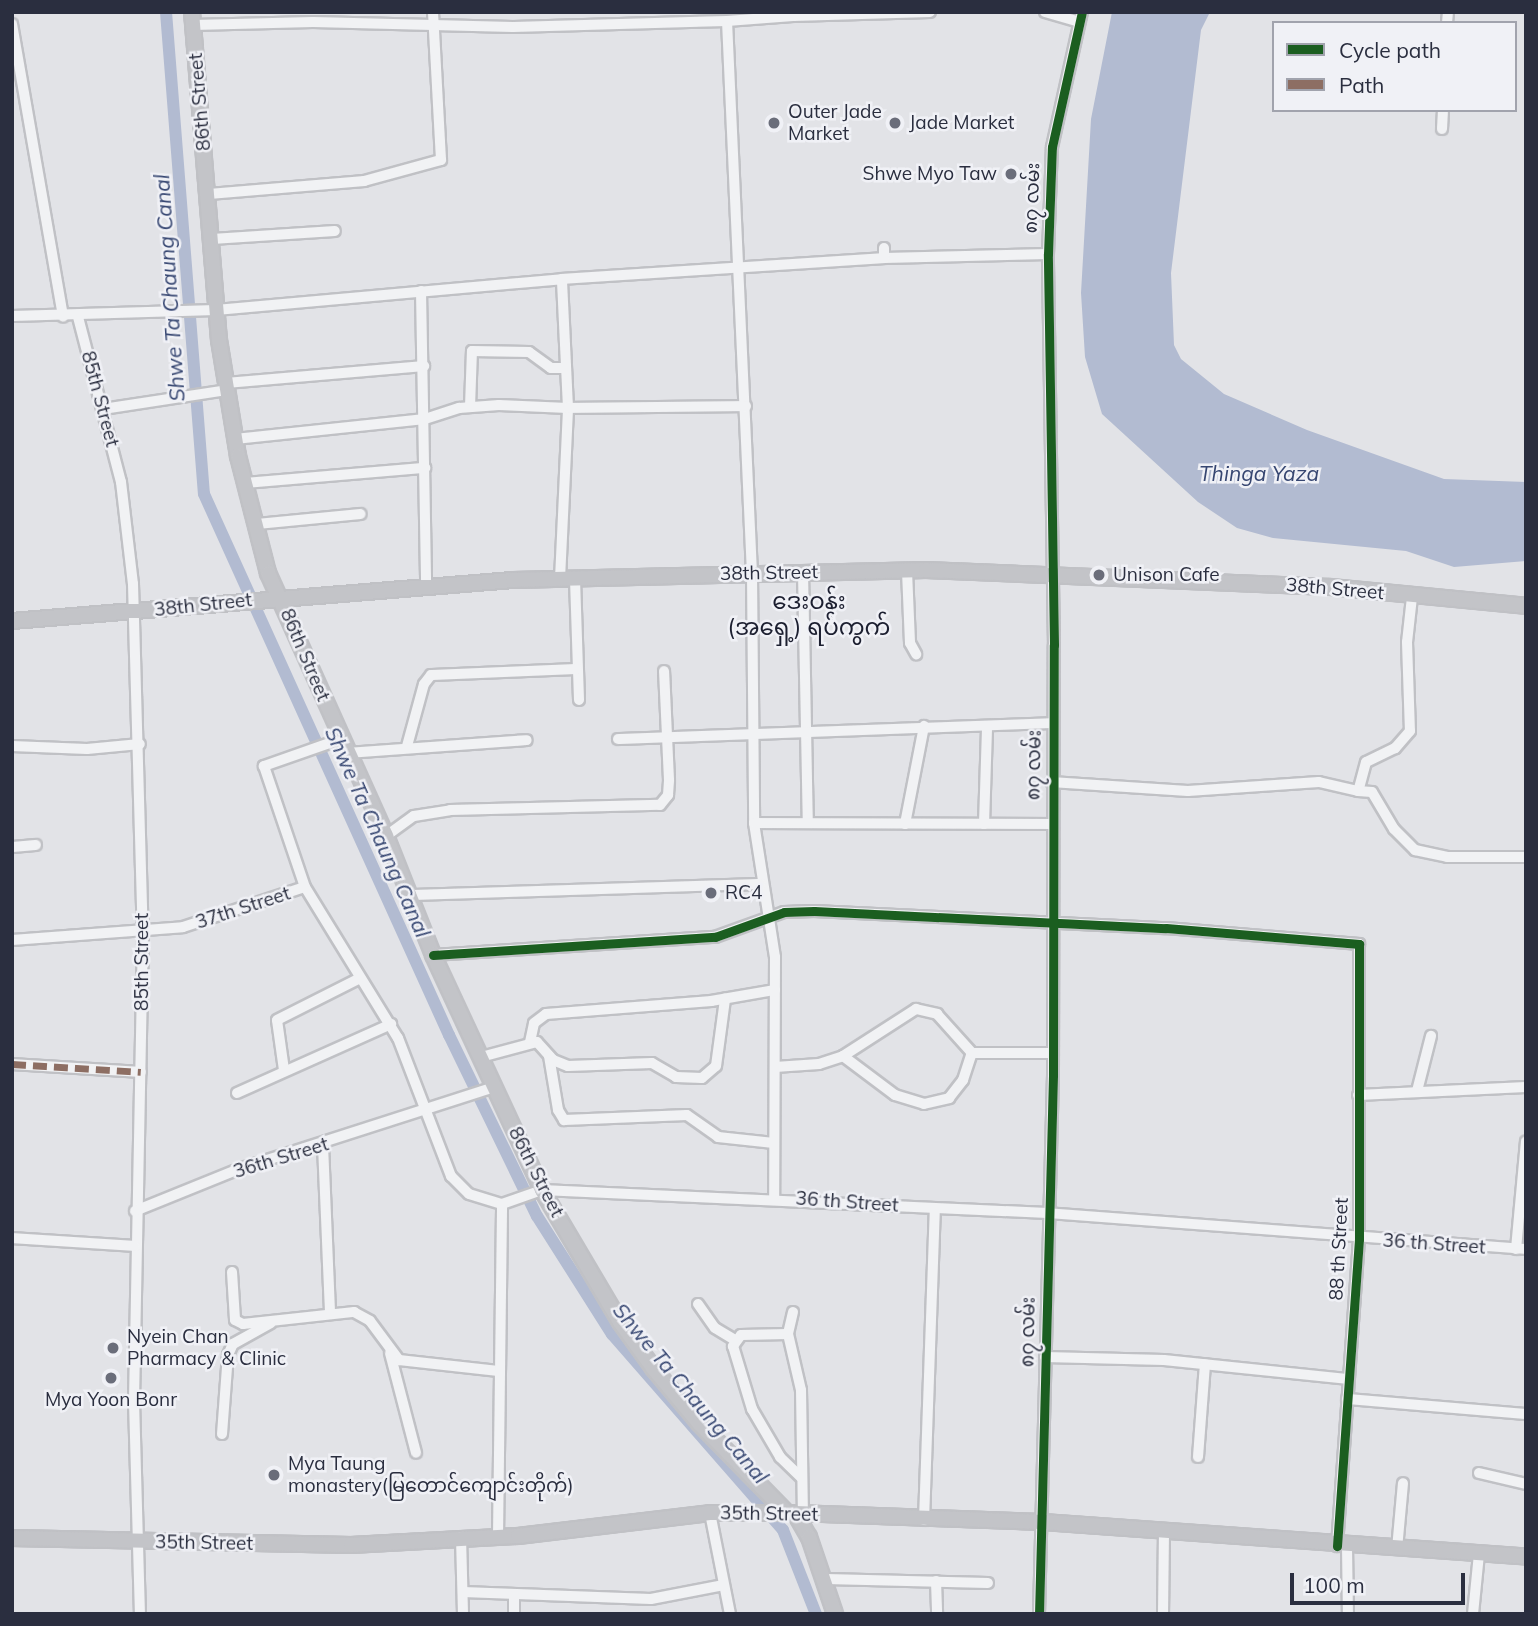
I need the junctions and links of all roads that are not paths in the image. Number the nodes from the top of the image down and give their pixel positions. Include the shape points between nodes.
1 (433, 12) edge
2 (593, 12) edge
3 (930, 12) edge
4 (1045, 12) edge
5 (794, 14) edge
6 (677, 17) edge
7 (1080, 17) edge
8 (192, 19) edge
9 (727, 21) junction
10 (12, 24) edge
11 (434, 25) junction
12 (593, 25) junction
13 (1443, 112) edge
14 (1441, 129) dead end
15 (209, 194) junction
16 (335, 231) dead end
17 (212, 239) junction
18 (1048, 254) junction
19 (739, 265) junction
20 (562, 279) junction
21 (421, 291) junction
22 (215, 310) junction
23 (12, 316) edge
24 (63, 317) junction
25 (78, 317) junction
26 (424, 366) junction
27 (566, 368) junction
28 (226, 386) junction
29 (746, 406) junction
30 (470, 407) junction
31 (568, 408) junction
32 (103, 409) junction
33 (425, 419) junction
34 (235, 439) junction
35 (425, 468) junction
36 (245, 483) junction
37 (361, 514) dead end
38 (257, 524) junction
39 (907, 570) junction
40 (803, 572) junction
41 (752, 573) junction
42 (1053, 577) junction
43 (567, 579) junction
44 (426, 585) junction
45 (281, 596) junction
46 (1412, 597) junction
47 (1526, 606) edge
48 (134, 612) junction
49 (12, 621) edge
50 (916, 654) dead end
51 (578, 669) junction
52 (664, 671) dead end
53 (579, 700) dead end
54 (1053, 723) junction
55 (924, 726) junction
56 (987, 726) junction
57 (806, 731) junction
58 (754, 734) junction
59 (668, 737) junction
60 (618, 739) dead end
61 (527, 740) dead end
62 (335, 741) junction
63 (140, 744) junction
64 (12, 746) edge
65 (407, 746) junction
66 (347, 753) junction
67 (1051, 782) junction
68 (1358, 791) junction
69 (808, 822) junction
70 (754, 823) junction
71 (905, 824) junction
72 (984, 824) junction
73 (1051, 824) junction
74 (386, 836) junction
75 (36, 845) dead end
76 (12, 847) edge
77 (1526, 857) edge
78 (761, 884) junction
79 (305, 887) junction
80 (410, 895) junction
81 (771, 915) junction
82 (1052, 924) junction
83 (144, 932) junction
84 (12, 940) edge
85 (433, 955) junction
86 (358, 979) junction
87 (775, 990) junction
88 (725, 999) junction
89 (391, 1024) junction
90 (1431, 1036) dead end
91 (530, 1042) junction
92 (1053, 1053) junction
93 (972, 1054) junction
94 (549, 1056) junction
95 (843, 1056) junction
96 (481, 1057) junction
97 (12, 1064) edge
98 (775, 1067) junction
99 (284, 1070) junction
100 (141, 1072) junction
101 (1526, 1087) edge
102 (489, 1089) junction
103 (1417, 1091) junction
104 (237, 1093) dead end
105 (1358, 1095) junction
106 (429, 1111) junction
107 (1526, 1141) edge
108 (774, 1143) junction
109 (323, 1145) junction
110 (538, 1191) junction
111 (774, 1198) junction
112 (502, 1204) junction
113 (935, 1209) junction
114 (135, 1211) junction
115 (1047, 1213) junction
116 (12, 1238) edge
117 (1359, 1239) junction
118 (135, 1247) junction
119 (1521, 1249) edge
120 (232, 1272) dead end
121 (698, 1304) dead end
122 (793, 1312) dead end
123 (330, 1313) junction
124 (302, 1316) junction
125 (788, 1334) junction
126 (735, 1340) junction
127 (390, 1352) junction
128 (1045, 1357) junction
129 (1205, 1364) junction
130 (498, 1371) junction
131 (1349, 1379) junction
132 (1347, 1399) junction
133 (1526, 1414) edge
134 (222, 1434) dead end
135 (416, 1453) dead end
136 (1198, 1457) dead end
137 (1479, 1473) dead end
138 (801, 1477) junction
139 (1403, 1483) dead end
140 (1526, 1484) edge
141 (710, 1513) junction
142 (789, 1513) junction
143 (924, 1520) junction
144 (1043, 1522) junction
145 (1164, 1533) junction
146 (498, 1536) junction
147 (461, 1537) junction
148 (12, 1538) edge
149 (141, 1543) junction
150 (1342, 1546) junction
151 (1397, 1549) junction
152 (1479, 1554) junction
153 (1526, 1557) edge
154 (826, 1579) junction
155 (936, 1581) junction
156 (988, 1583) dead end
157 (724, 1585) junction
158 (463, 1592) junction
159 (514, 1596) junction
160 (140, 1614) edge
161 (463, 1614) edge
162 (514, 1614) edge
163 (730, 1614) edge
164 (835, 1614) edge
165 (937, 1614) edge
166 (1040, 1614) edge
167 (1163, 1614) edge
168 (1348, 1614) edge
169 (1473, 1614) edge

1 - 11 street
2 - 12 street
3 - 5 street
4 - 7 street
5 - 9 street
6 - 9 street
6 - 12 street
7 - 18 street, ၈၇ လမ်း via 1052,148
8 - 11 street
8 - 15 main road, 86th Street
9 - 19 street
10 - 24 street
11 - 12 street
11 - 15 street via 441,160 364,181
13 - 14 street
15 - 17 main road, 86th Street
16 - 17 street
17 - 22 main road, 86th Street
18 - 19 street via 884,253
18 - 42 street, ၈၇ လမ်း
19 - 20 street
19 - 29 street
20 - 21 street
20 - 27 street
21 - 22 street
21 - 26 street
22 - 25 street
22 - 28 main road, 86th Street
23 - 24 street
24 - 25 street
25 - 32 street, 85th Street
26 - 28 street
26 - 33 street
27 - 30 street via 551,368 529,352 472,351
27 - 31 street
28 - 32 street
28 - 34 main road, 86th Street
29 - 31 street
29 - 41 street
30 - 31 street via 542,404
30 - 33 street
31 - 43 street
32 - 48 street, 85th Street via 127,516
33 - 34 street
33 - 35 street
34 - 36 main road, 86th Street
35 - 36 street
35 - 44 street
36 - 38 main road, 86th Street
37 - 38 street
38 - 45 main road, 86th Street via 268,573
39 - 40 main road, 38th Street
39 - 42 main road, 38th Street
39 - 50 street via 910,643
40 - 41 main road, 38th Street
40 - 57 street
41 - 43 main road, 38th Street
41 - 58 street
42 - 46 main road, 38th Street via 1330,587
42 - 54 street, ၈၇ လမ်း
43 - 44 main road, 38th Street
43 - 51 street
44 - 45 main road, 38th Street
45 - 48 main road, 38th Street
45 - 62 main road, 86th Street
46 - 47 main road, 38th Street
46 - 68 street via 1407,642 1410,731 1395,748 1366,762
48 - 49 main road, 38th Street
48 - 63 street, 85th Street
51 - 53 street
51 - 65 street via 431,675 424,684
52 - 59 street
54 - 56 street
54 - 67 street, ၈၇ လမ်း
55 - 56 street
55 - 57 street
55 - 71 street
56 - 72 street
57 - 58 street
57 - 69 street
58 - 59 street
58 - 70 street
59 - 60 street
59 - 74 street via 668,795 660,805 450,810 414,816
61 - 65 street
62 - 66 main road, 86th Street
62 - 79 street via 264,766
63 - 64 street via 87,750
63 - 83 street, 85th Street
65 - 66 street
66 - 74 main road, 86th Street
67 - 68 street via 1199,791 1319,782
67 - 73 street, ၈၇ လမ်း
68 - 77 street via 1372,792 1394,829 1415,850 1447,857
69 - 70 street
69 - 71 street
70 - 78 street
71 - 72 street
72 - 73 street
73 - 82 street, ၈၇ လမ်း
74 - 80 main road, 86th Street
75 - 76 street
78 - 80 street
78 - 81 street
79 - 83 street, 37th Street via 203,922
79 - 86 street
80 - 85 main road, 86th Street
81 - 82 street via 826,911
81 - 85 street via 747,929 704,938
81 - 87 street
82 - 92 street, ၈၇ လမ်း
82 - 105 street, 88 th Street via 1359,944 1363,954
83 - 84 street, 37th Street
83 - 100 street, 85th Street
85 - 96 main road, 86th Street
86 - 89 street
86 - 99 street via 277,1020
87 - 88 street
87 - 98 street
88 - 91 street via 546,1014 534,1023
88 - 94 street via 716,1066 707,1076 676,1077 654,1064 568,1066
89 - 99 street
89 - 106 street
90 - 103 street
91 - 94 street via 540,1043
91 - 96 street
92 - 93 street
92 - 115 street, ၈၇ လမ်း
93 - 95 street via 946,1021 916,1009
93 - 95 street via 963,1080 949,1098 924,1104 895,1096
94 - 108 street via 558,1110 564,1120 687,1115 718,1137
95 - 98 street via 819,1064
96 - 102 main road, 86th Street
97 - 100 street
98 - 108 street
99 - 104 street
100 - 114 street, 85th Street
101 - 103 street
102 - 106 street, 36th Street
102 - 110 main road, 86th Street
103 - 105 street
105 - 117 street, 88 th Street
106 - 109 street, 36th Street
106 - 112 street via 451,1176 468,1194
107 - 119 street
108 - 111 street
109 - 114 street, 36th Street via 239,1169
109 - 123 street
110 - 111 street, 36 th Street
110 - 112 street, 36 th Street
110 - 142 main road, 86th Street via 653,1368 699,1423
111 - 113 street, 36 th Street
112 - 130 street
113 - 115 street, 36 th Street
113 - 143 street
114 - 118 street, 85th Street
115 - 117 street, 36 th Street
115 - 128 street, ၈၇ လမ်း
116 - 118 street
117 - 119 street, 36 th Street
117 - 131 street, 88 th Street
118 - 149 street, 85th Street via 134,1401
120 - 124 street via 235,1320 243,1324
121 - 126 street via 715,1328
122 - 125 street
123 - 124 street
123 - 127 street via 363,1315
124 - 134 street via 278,1320 233,1343 228,1355
125 - 126 street via 760,1332
125 - 138 street via 801,1390
126 - 138 street via 741,1382 752,1409 780,1457
127 - 130 street via 410,1364
127 - 135 street
128 - 129 street
128 - 144 street, ၈၇ လမ်း
129 - 131 street
129 - 136 street
130 - 146 street
131 - 132 street, 88 th Street
132 - 133 street
132 - 150 street, 88 th Street
137 - 140 street
138 - 142 street
139 - 151 street
141 - 142 main road, 35th Street
141 - 146 main road, 35th Street
141 - 157 street
142 - 143 main road, 35th Street
142 - 154 main road, 86th Street
143 - 144 main road, 35th Street
144 - 145 main road, 35th Street
144 - 166 street, ၈၇ လမ်း
145 - 150 main road, 35th Street
145 - 167 street
146 - 147 main road, 35th Street
147 - 149 main road, 35th Street via 351,1545
147 - 158 street
148 - 149 main road, 35th Street
149 - 160 street, 85th Street
150 - 151 main road, 35th Street
150 - 168 street, 88 th Street
151 - 152 main road, 35th Street
152 - 153 main road, 35th Street
152 - 169 street
154 - 155 street
154 - 164 main road, 86th Street
155 - 156 street
155 - 165 street
157 - 159 street via 651,1599
157 - 163 street
158 - 159 street
158 - 161 street
159 - 162 street

